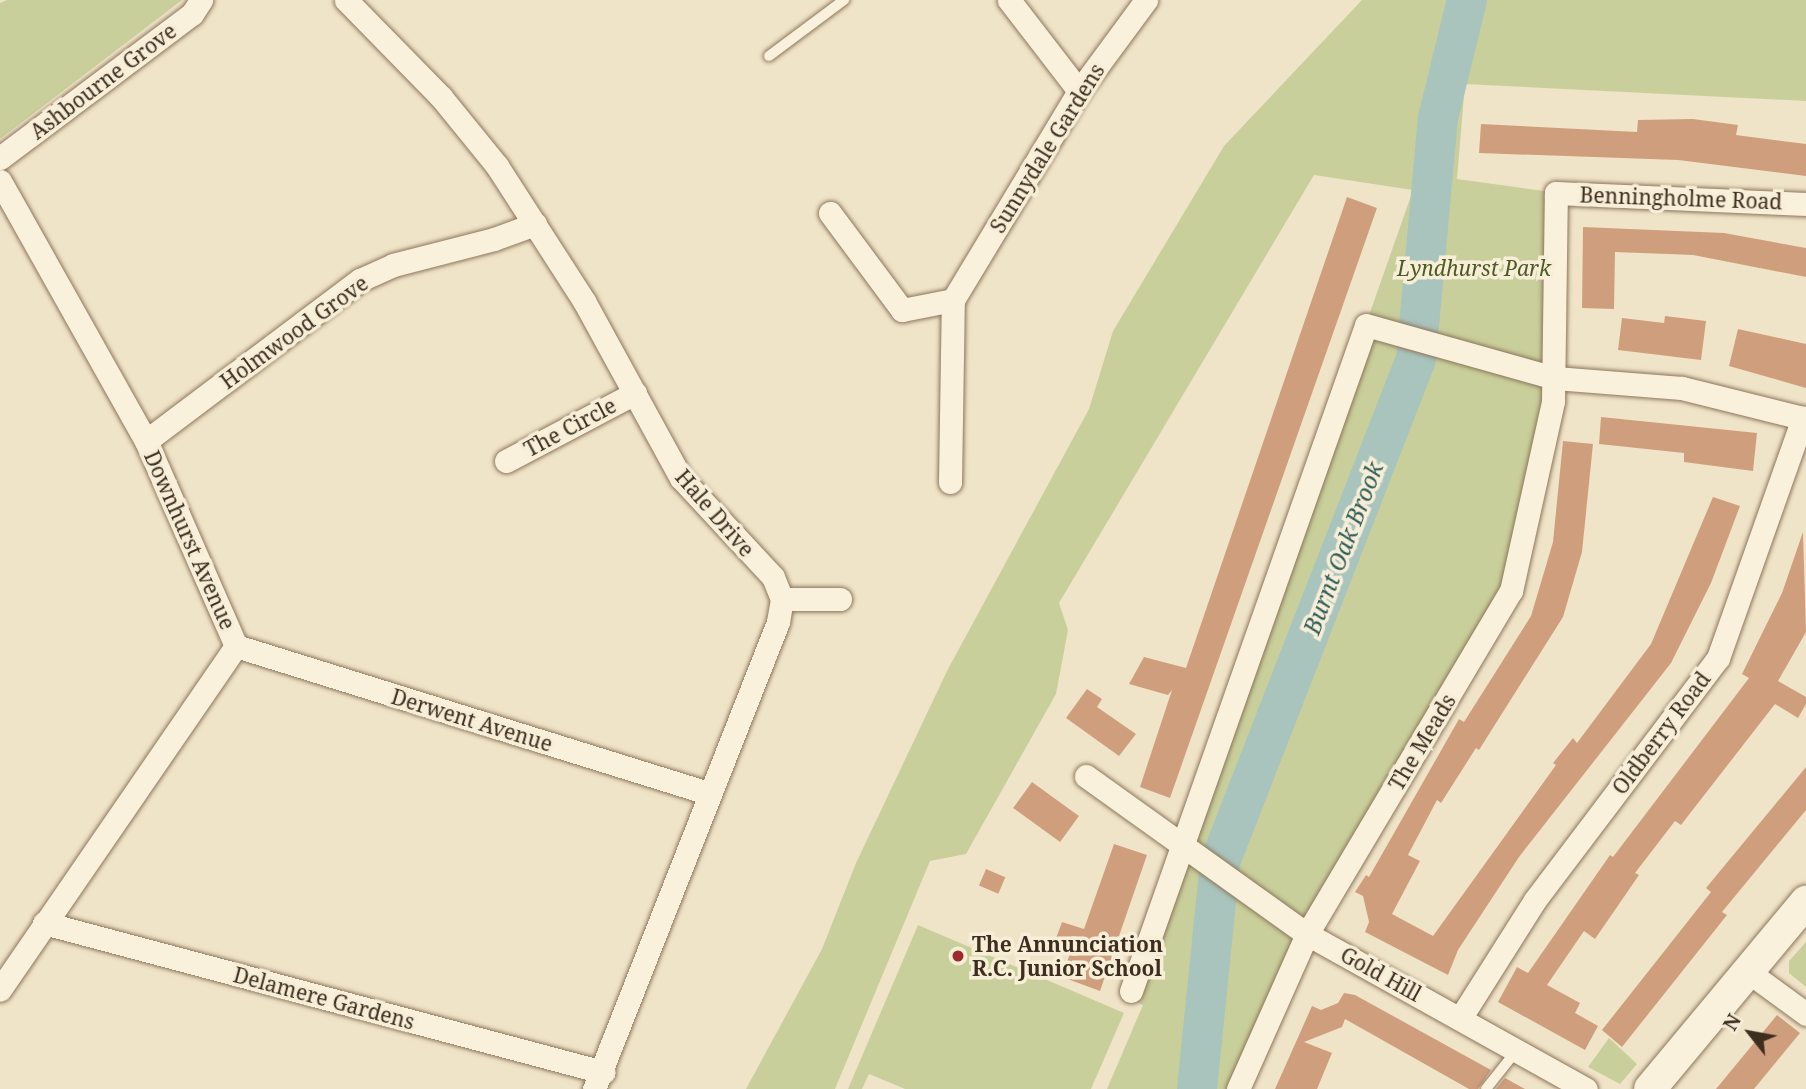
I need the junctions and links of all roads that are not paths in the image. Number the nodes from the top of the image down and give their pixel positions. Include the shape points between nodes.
1 (201, 0) edge
2 (346, 0) edge
3 (844, 0) edge
4 (1009, 0) edge
5 (1146, 0) edge
6 (769, 56) dead end
7 (1079, 91) junction
8 (0, 158) edge
9 (0, 181) edge
10 (1556, 193) joint
11 (1806, 204) edge
12 (830, 213) dead end
13 (535, 224) junction
14 (953, 300) junction
15 (1555, 377) junction
16 (635, 393) junction
17 (1804, 419) edge
18 (146, 441) junction
19 (506, 461) dead end
20 (950, 482) dead end
21 (782, 599) junction
22 (840, 599) dead end
23 (236, 646) junction
24 (1086, 776) dead end
25 (708, 793) junction
26 (1186, 845) junction
27 (1806, 902) edge
28 (44, 923) junction
29 (1307, 934) junction
30 (1750, 973) junction
31 (0, 990) edge
32 (1131, 991) dead end
33 (1806, 1014) edge
34 (1461, 1017) junction
35 (1518, 1048) junction
36 (598, 1081) edge
37 (1238, 1089) edge
38 (1486, 1089) edge
39 (1586, 1089) edge
40 (1650, 1089) edge

1 - 8 street, Ashbourne Grove via 192,14
2 - 13 street, Hale Drive via 441,97 497,166
3 - 6 lane
4 - 7 street
5 - 7 street, Sunnydale Gardens
7 - 14 street, Sunnydale Gardens
9 - 18 street, Downhurst Avenue
10 - 11 street, Benningholme Road
10 - 15 street, The Meads
12 - 14 street via 902,310
13 - 16 street, Hale Drive
13 - 18 street, Holmwood Grove via 393,265 360,280
14 - 20 street
15 - 17 street via 1682,388
15 - 26 street via 1366,325
15 - 29 street, The Meads via 1511,591
16 - 19 street, The Circle
16 - 21 street, Hale Drive via 681,478 773,578
17 - 34 street, Oldberry Road via 1718,658 1535,900
18 - 23 street, Downhurst Avenue
21 - 22 street
21 - 25 street via 778,622
23 - 25 street, Derwent Avenue
23 - 28 street, Downhurst Avenue
24 - 26 street
25 - 36 street
26 - 29 street, Gold Hill
26 - 32 street
27 - 30 street
28 - 31 street, Downhurst Avenue
28 - 36 street, Delamere Gardens
29 - 34 street, Gold Hill
29 - 37 street, The Meads
30 - 33 street
30 - 40 street
34 - 35 street, Gold Hill
35 - 38 lane
35 - 39 street, Gold Hill

